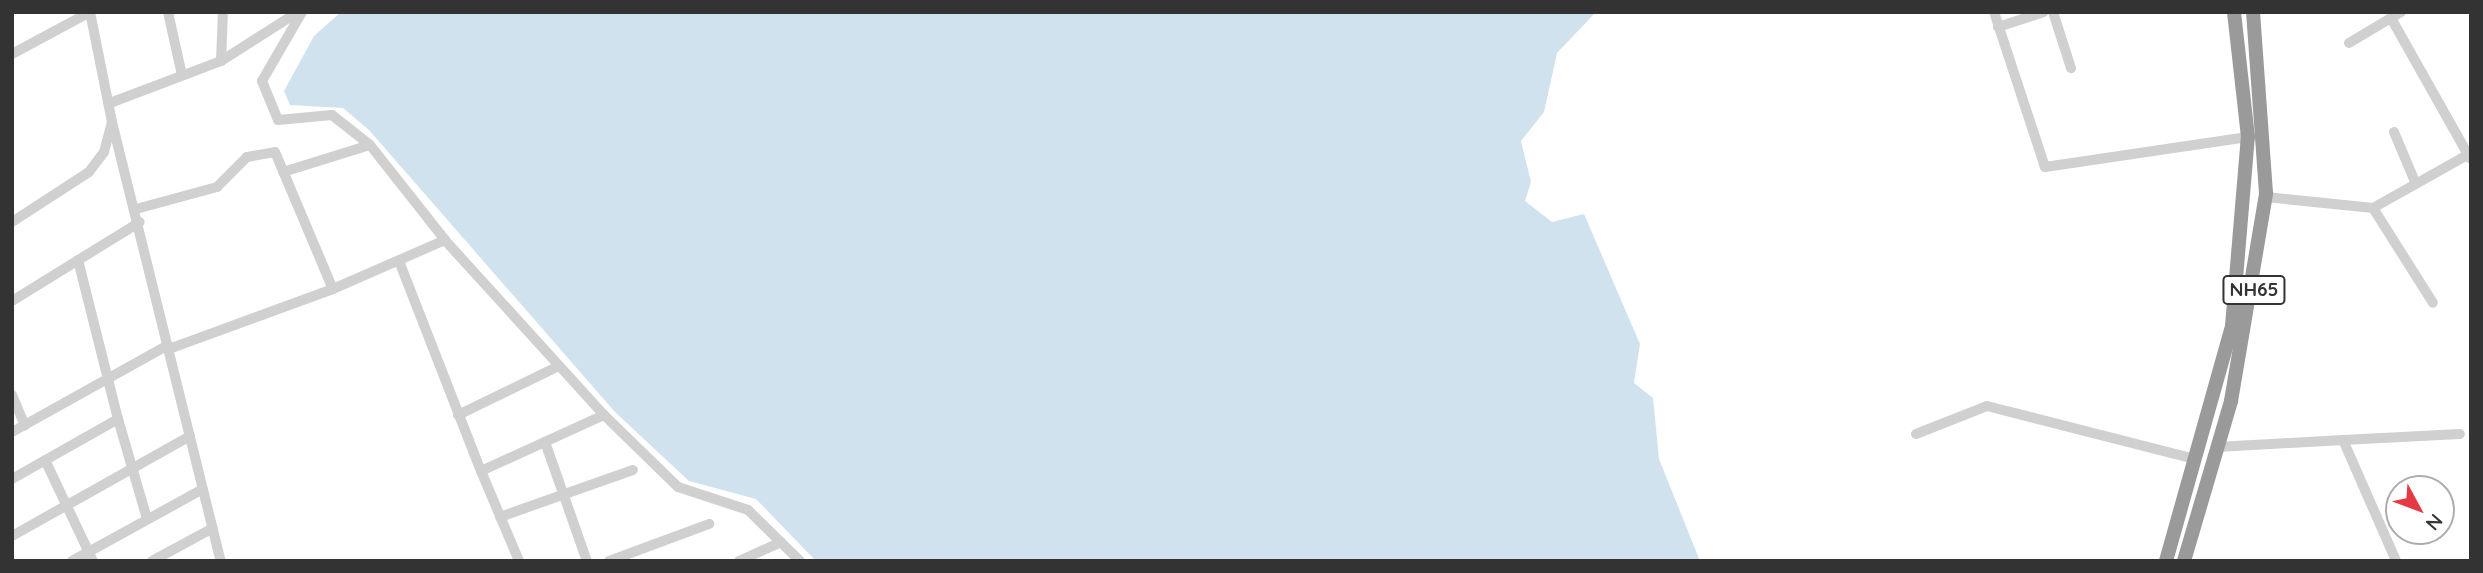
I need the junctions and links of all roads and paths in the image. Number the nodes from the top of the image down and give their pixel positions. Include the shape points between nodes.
1 (90, 12) edge
2 (168, 12) edge
3 (223, 12) edge
4 (300, 12) edge
5 (1994, 12) edge
6 (2044, 12) edge
7 (2053, 12) edge
8 (2234, 12) edge
9 (2252, 12) edge
10 (2401, 12) edge
11 (2391, 18) junction
12 (1998, 27) junction
13 (2349, 43) dead end
14 (12, 54) edge
15 (222, 61) junction
16 (2071, 68) dead end
17 (182, 75) junction
18 (110, 103) junction
19 (112, 122) junction
20 (2394, 132) dead end
21 (2248, 137) junction
22 (370, 145) junction
23 (2470, 155) edge
24 (283, 172) junction
25 (2416, 184) junction
26 (2265, 197) junction
27 (2373, 208) junction
28 (136, 209) junction
29 (12, 222) edge
30 (140, 222) junction
31 (445, 240) junction
32 (78, 260) junction
33 (399, 261) junction
34 (333, 289) junction
35 (12, 301) edge
36 (2433, 303) dead end
37 (169, 347) junction
38 (559, 366) junction
39 (111, 377) junction
40 (12, 395) edge
41 (458, 415) junction
42 (604, 415) junction
43 (118, 419) junction
44 (25, 425) junction
45 (12, 432) edge
46 (1916, 434) dead end
47 (2460, 434) dead end
48 (190, 436) junction
49 (2343, 440) junction
50 (545, 442) junction
51 (2217, 447) junction
52 (2195, 458) junction
53 (45, 460) junction
54 (132, 468) junction
55 (481, 471) junction
56 (634, 471) dead end
57 (12, 479) edge
58 (203, 489) junction
59 (565, 499) junction
60 (68, 504) junction
61 (500, 517) junction
62 (148, 519) junction
63 (709, 524) dead end
64 (213, 528) junction
65 (12, 536) edge
66 (782, 542) junction
67 (91, 556) edge
68 (72, 561) edge
69 (152, 561) edge
70 (221, 561) edge
71 (519, 561) edge
72 (587, 561) edge
73 (609, 561) edge
74 (739, 561) edge
75 (800, 561) edge
76 (2166, 561) edge
77 (2184, 561) edge
78 (2396, 561) edge

1 - 14 street
1 - 18 street
2 - 17 street
3 - 15 street
4 - 15 street
4 - 22 street via 262,81 278,120 332,115
5 - 12 street
6 - 12 street
7 - 16 street
8 - 21 highway, NH65
9 - 26 highway, NH65
10 - 11 street
11 - 13 street
11 - 23 street
12 - 21 street via 2045,167
15 - 17 street
17 - 18 street
18 - 19 street
19 - 28 street
19 - 29 street via 104,152 89,172
20 - 25 street
21 - 52 highway, NH65 via 2232,326
22 - 24 street
22 - 31 street
23 - 25 street
24 - 28 street via 275,152 247,157 217,187
24 - 34 street
25 - 27 street
26 - 27 street
26 - 51 highway, NH65 via 2253,295
27 - 36 street
28 - 30 street
30 - 32 street
30 - 37 street
31 - 33 street
31 - 38 street
32 - 35 street
32 - 39 street
33 - 34 street
33 - 41 street
34 - 37 street
37 - 39 street
37 - 48 street
38 - 41 street
38 - 42 street
39 - 43 street
39 - 44 street
40 - 44 street
41 - 55 street
42 - 50 street
42 - 66 street via 678,487 748,510
43 - 53 street
43 - 54 street
44 - 45 street
46 - 52 street via 1987,407
47 - 49 street
48 - 54 street
48 - 58 street
49 - 51 street
49 - 78 street
50 - 55 street
50 - 59 street
51 - 77 highway, NH65
52 - 76 highway, NH65
53 - 57 street
53 - 60 street
54 - 60 street
54 - 62 street
55 - 61 street
56 - 59 street
58 - 62 street
58 - 64 street
59 - 61 street
59 - 72 street
60 - 65 street
60 - 67 street
61 - 71 street
62 - 67 street
63 - 73 street
64 - 69 street
64 - 70 street
66 - 74 street
66 - 75 street
67 - 68 street

